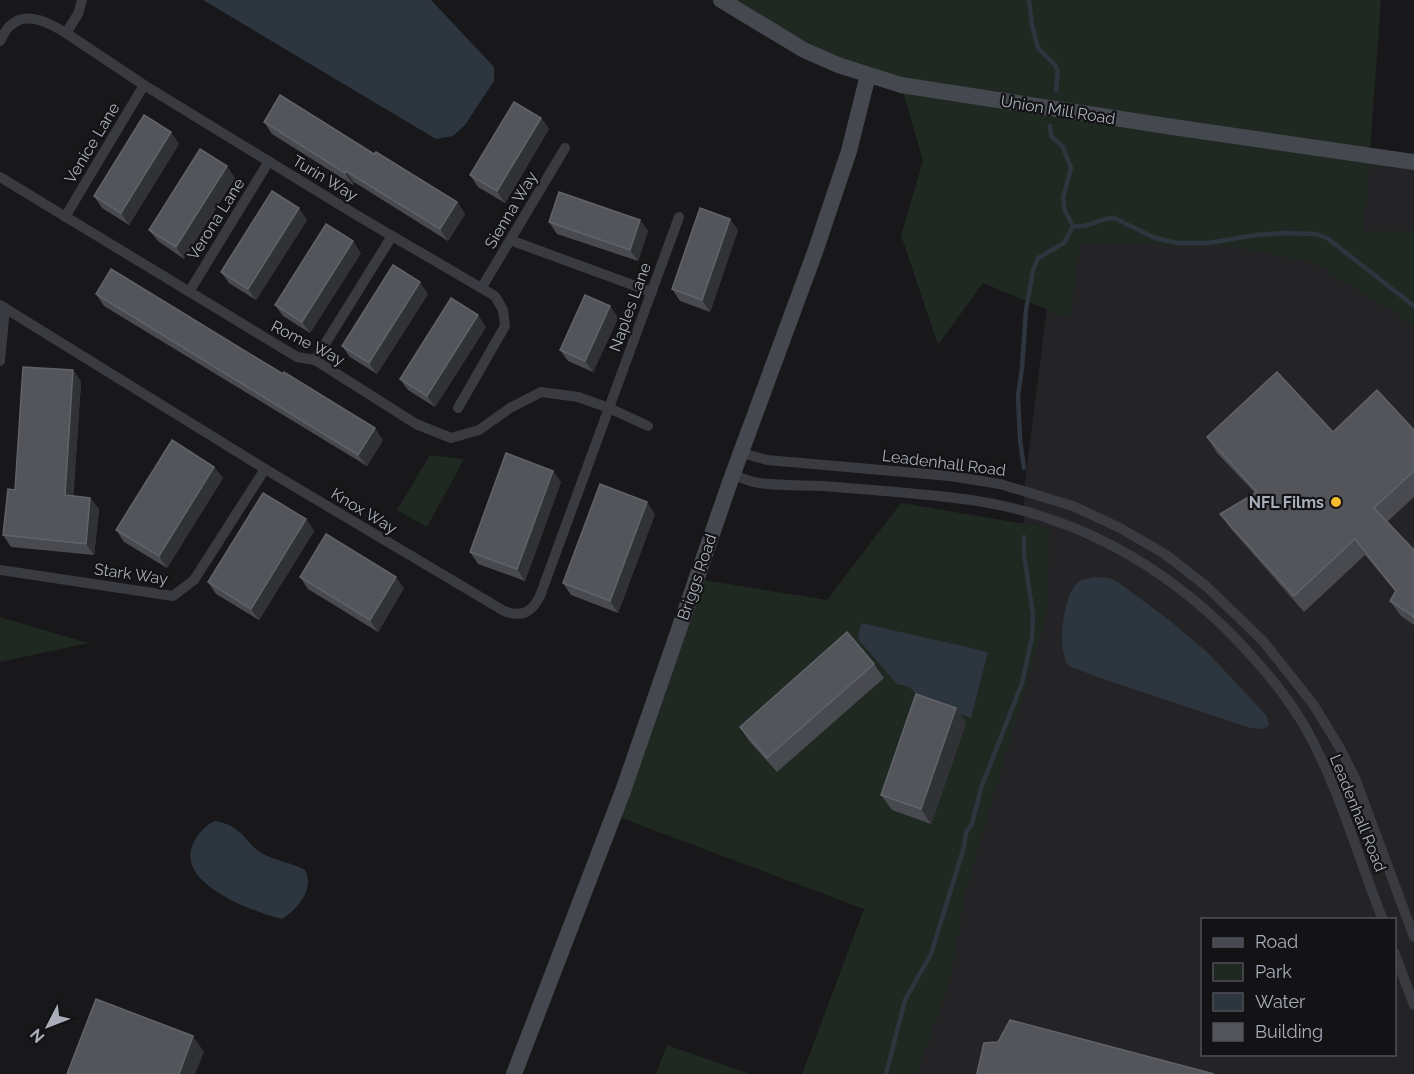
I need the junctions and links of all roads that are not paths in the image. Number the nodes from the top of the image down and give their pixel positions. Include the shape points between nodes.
1 (82, 0) edge
2 (721, 0) edge
3 (66, 33) junction
4 (0, 41) edge
5 (868, 75) junction
6 (144, 85) junction
7 (565, 148) dead end
8 (269, 161) junction
9 (1414, 162) edge
10 (0, 177) edge
11 (65, 217) junction
12 (680, 217) dead end
13 (392, 236) junction
14 (510, 240) junction
15 (482, 287) junction
16 (189, 292) junction
17 (652, 292) junction
18 (3, 306) edge
19 (315, 360) junction
20 (0, 361) edge
21 (458, 408) dead end
22 (609, 408) junction
23 (648, 426) dead end
24 (742, 453) junction
25 (265, 469) junction
26 (734, 475) junction
27 (0, 570) edge
28 (1382, 918) edge
29 (1414, 937) edge
30 (1396, 955) edge
31 (1414, 1005) edge
32 (514, 1074) edge

1 - 3 street
2 - 5 street, Union Mill Road via 804,50
3 - 4 street, Turin Way via 43,20 24,19 11,24
3 - 6 street, Turin Way
5 - 9 street, Union Mill Road via 937,92
5 - 24 street, Briggs Road via 849,151
6 - 8 street, Turin Way
6 - 11 street, Venice Lane
7 - 14 street, Sienna Way
8 - 13 street, Turin Way
8 - 16 street, Verona Lane
10 - 11 street, Rome Way
11 - 16 street, Rome Way
12 - 17 street, Naples Lane
13 - 15 street, Turin Way
13 - 19 street
14 - 15 street, Sienna Way
14 - 17 street
15 - 21 street, Turin Way via 495,296 506,326
16 - 19 street, Rome Way via 297,357
17 - 22 street, Naples Lane
18 - 20 street
18 - 25 street, Knox Way
19 - 22 street, Rome Way via 416,424 451,438 479,429 541,392 578,397
22 - 23 street, Rome Way
22 - 25 street, Knox Way via 540,596 535,607 525,614 504,611
24 - 26 street, Briggs Road
24 - 29 street, Leadenhall Road via 767,460 999,484 1073,506 1165,554 1206,586 1263,641 1313,704 1355,778
25 - 27 street, Stark Way via 194,580 173,596
26 - 28 street, Leadenhall Road via 757,483 934,496 1004,506 1096,537 1180,587 1256,660 1305,727 1334,786
26 - 32 street, Briggs Road via 623,791
30 - 31 street

